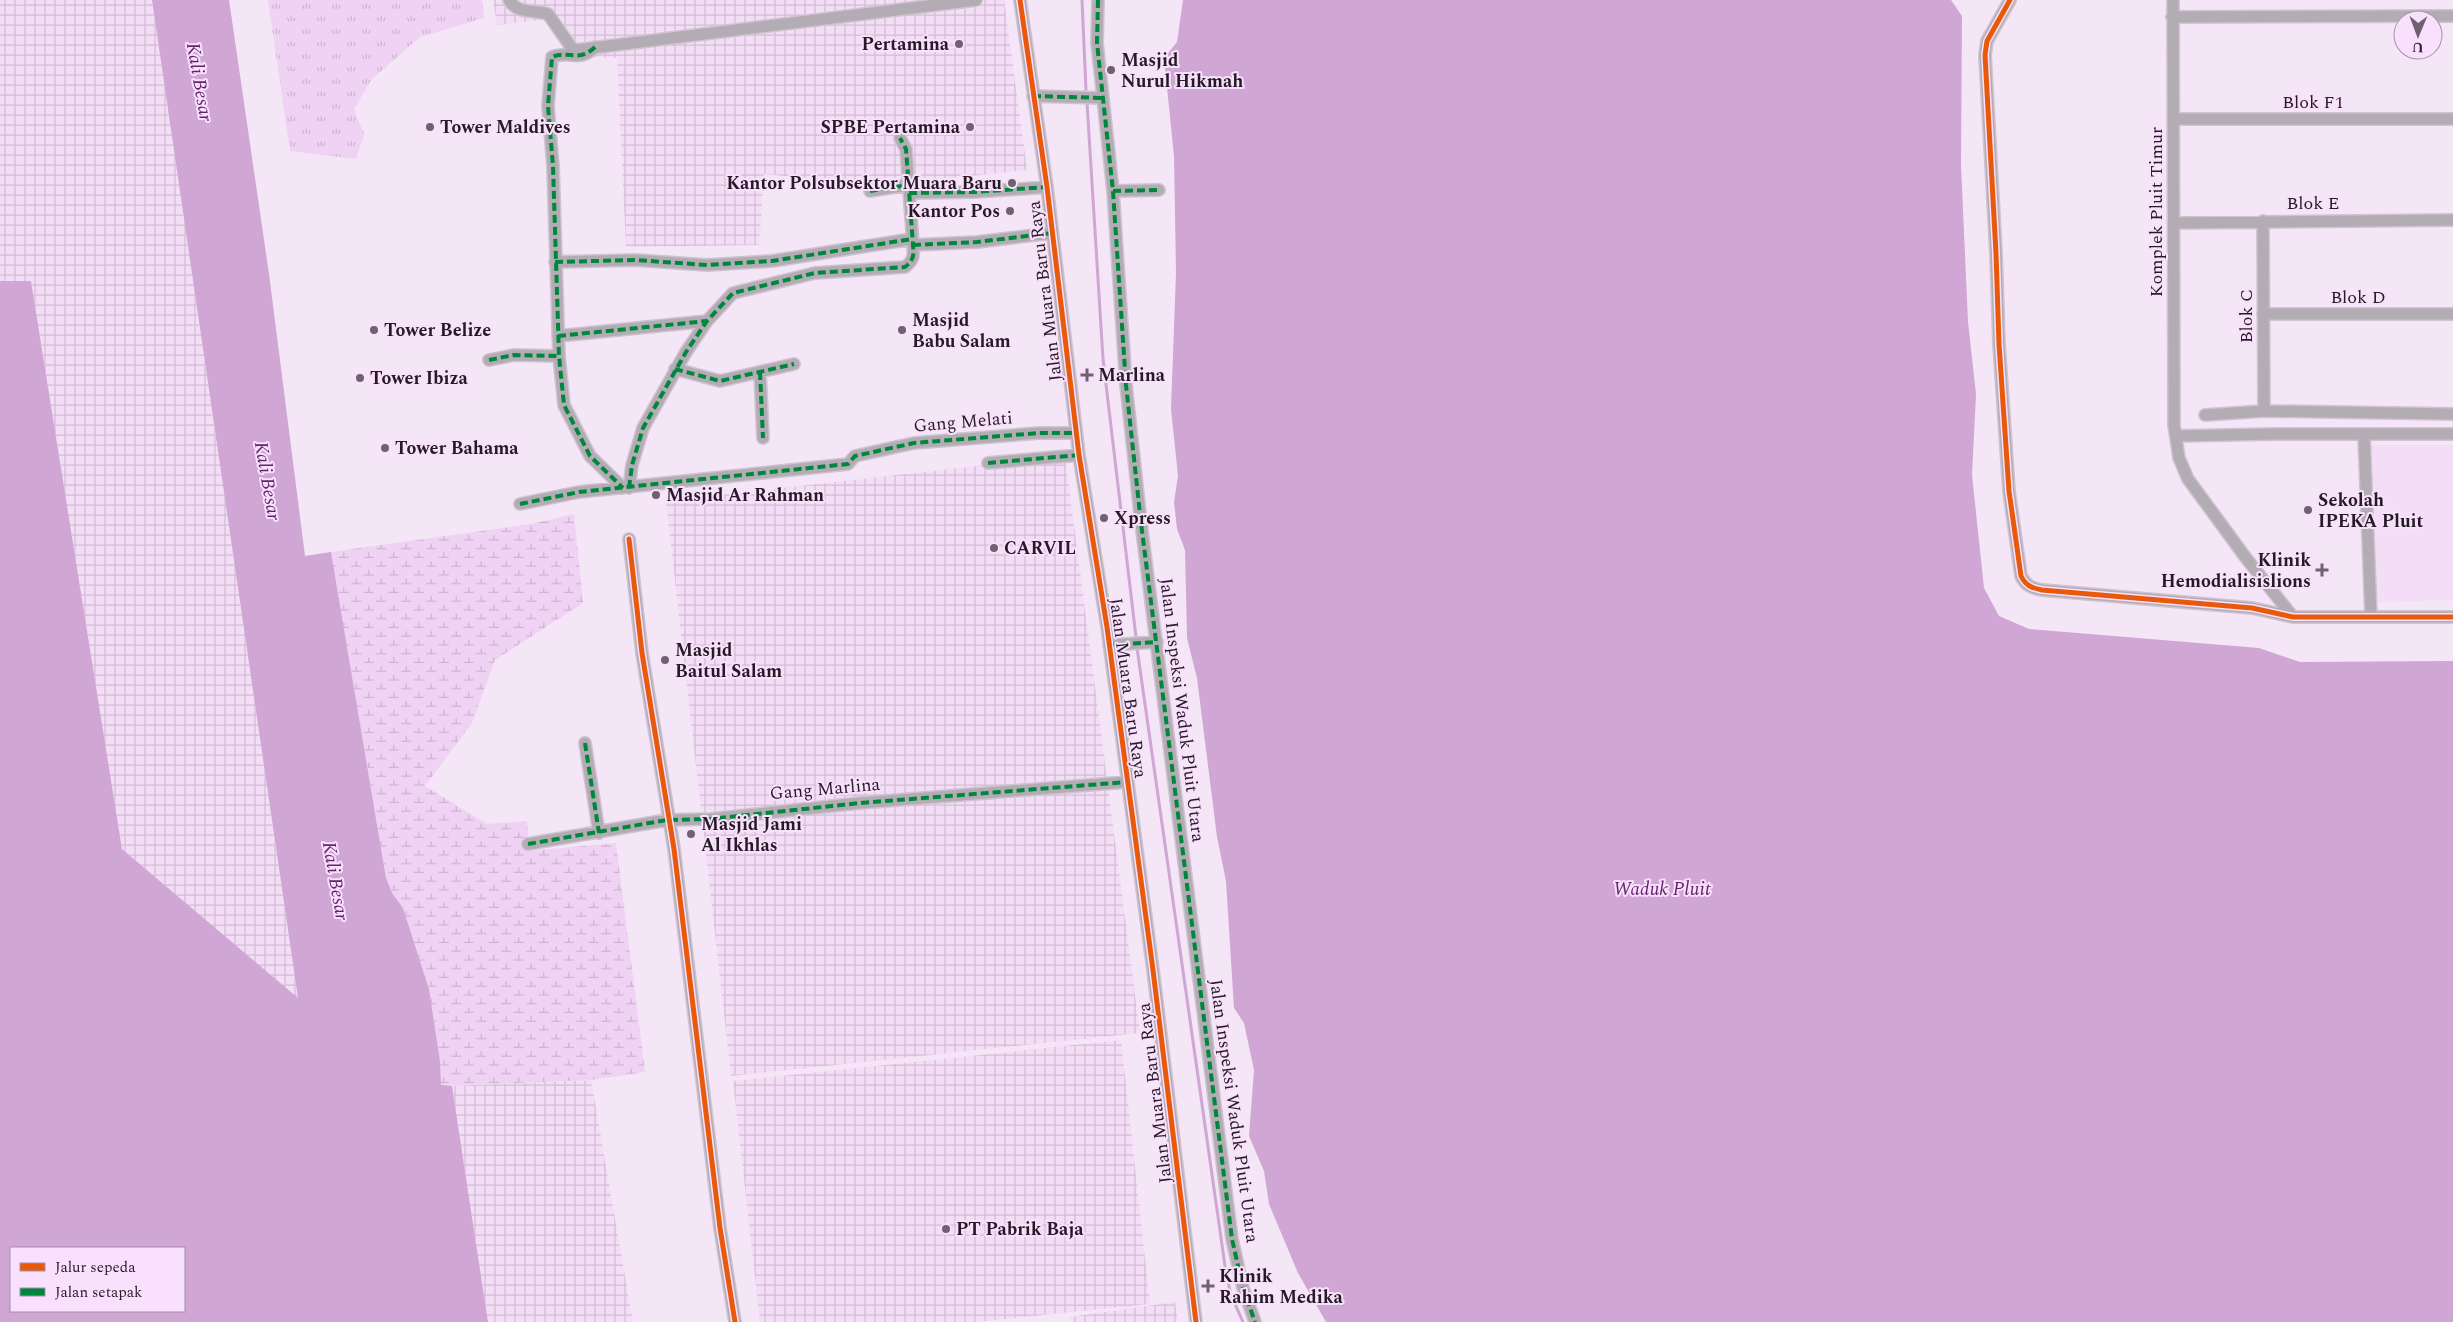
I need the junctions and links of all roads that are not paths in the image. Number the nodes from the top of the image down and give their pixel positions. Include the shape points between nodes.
1 (509, 0) edge
2 (976, 0) edge
3 (1020, 0) edge
4 (1098, 0) edge
5 (2010, 0) edge
6 (2173, 0) edge
7 (2172, 16) junction
8 (2453, 16) edge
9 (595, 47) junction
10 (1033, 96) junction
11 (1103, 98) junction
12 (2174, 119) junction
13 (2453, 119) edge
14 (900, 138) dead end
15 (1047, 187) junction
16 (908, 189) junction
17 (1159, 190) dead end
18 (870, 191) dead end
19 (1113, 191) junction
20 (2453, 220) edge
21 (2263, 221) junction
22 (2174, 223) junction
23 (1052, 233) junction
24 (913, 242) junction
25 (555, 262) junction
26 (2263, 314) junction
27 (2453, 314) edge
28 (707, 322) junction
29 (558, 336) junction
30 (559, 356) junction
31 (488, 360) dead end
32 (794, 364) dead end
33 (675, 370) junction
34 (760, 372) junction
35 (2264, 410) junction
36 (2453, 414) edge
37 (2205, 415) dead end
38 (2175, 430) junction
39 (1076, 433) junction
40 (2364, 434) junction
41 (2453, 434) edge
42 (762, 438) dead end
43 (1079, 455) junction
44 (988, 463) dead end
45 (626, 488) junction
46 (520, 504) dead end
47 (629, 539) dead end
48 (2292, 617) junction
49 (2371, 617) junction
50 (2453, 617) edge
51 (1157, 642) junction
52 (1109, 645) junction
53 (585, 743) dead end
54 (1127, 782) junction
55 (667, 820) junction
56 (598, 833) junction
57 (528, 844) dead end
58 (736, 1322) edge
59 (1196, 1322) edge
60 (1255, 1322) edge

1 - 9 street via 520,10 548,14 576,50
2 - 9 street
3 - 10 street, Jalan Muara Baru Raya
4 - 11 street, Jalan Inspeksi Waduk Pluit Utara via 1097,43
5 - 48 street via 1987,41 1985,55 2008,482 2021,576 2028,586 2042,590 2252,608
6 - 7 street, Komplek Pluit Timur
7 - 8 street
7 - 12 street, Komplek Pluit Timur
9 - 25 street via 582,56 552,57 548,106
10 - 11 street
10 - 15 street, Jalan Muara Baru Raya
11 - 19 street, Jalan Inspeksi Waduk Pluit Utara
12 - 13 street, Blok F1
12 - 22 street, Komplek Pluit Timur
14 - 16 street via 906,149
15 - 16 street via 975,192
15 - 23 street, Jalan Muara Baru Raya
16 - 18 street
16 - 24 street
17 - 19 street
19 - 51 street, Jalan Inspeksi Waduk Pluit Utara via 1126,385
20 - 21 street, Blok E
21 - 22 street, Blok E
21 - 26 street, Blok C
22 - 38 street, Komplek Pluit Timur
23 - 24 street via 977,242
23 - 39 street, Jalan Muara Baru Raya
24 - 25 street via 772,261 707,265 635,260
24 - 28 street via 914,258 905,267 815,274 733,293
25 - 29 street
26 - 27 street, Blok D
26 - 35 street, Blok C
28 - 29 street
28 - 33 street
29 - 30 street
30 - 31 street via 514,355
30 - 45 street via 566,410 590,456
32 - 34 street
33 - 34 street via 714,381
33 - 45 street via 643,428
34 - 42 street
35 - 36 street
35 - 37 street
38 - 40 street
38 - 48 street, Komplek Pluit Timur via 2179,458 2188,479
39 - 43 street, Jalan Muara Baru Raya
39 - 45 street, Gang Melati via 914,443 855,456 848,464
40 - 41 street
40 - 49 street
43 - 44 street
43 - 52 street, Jalan Muara Baru Raya
45 - 46 street, Gang Melati via 579,492
47 - 55 street
48 - 49 street
49 - 50 street
51 - 52 street
51 - 60 street, Jalan Inspeksi Waduk Pluit Utara via 1232,1239
52 - 54 street, Jalan Muara Baru Raya
53 - 56 street
54 - 55 street, Gang Marlina via 860,803 710,819
54 - 59 street, Jalan Muara Baru Raya via 1154,970
55 - 56 street, Gang Marlina
55 - 58 street via 674,850 720,1228
56 - 57 street, Gang Marlina

